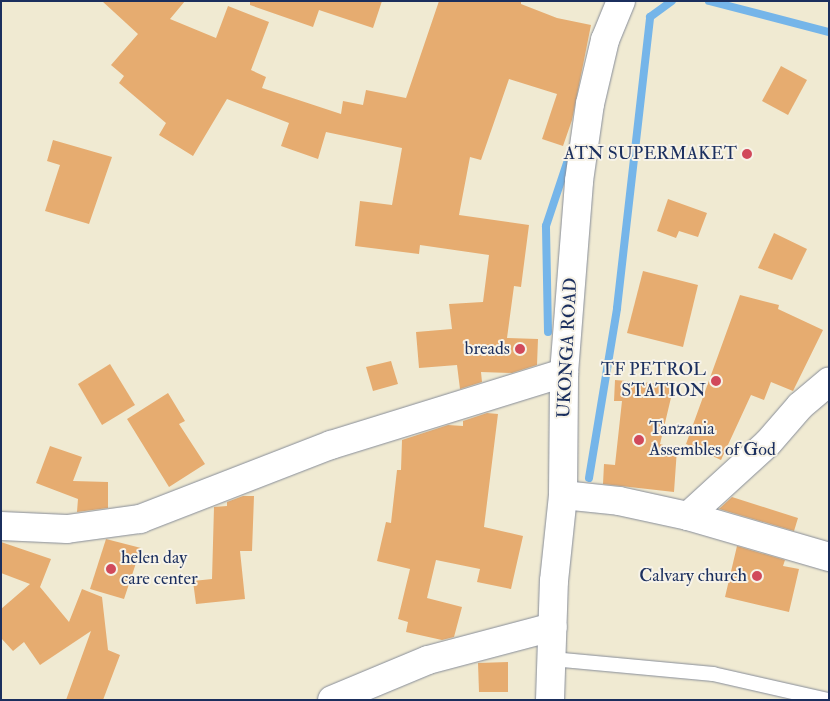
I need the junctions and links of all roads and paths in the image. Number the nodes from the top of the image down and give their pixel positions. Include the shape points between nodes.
1 (621, 1) edge
2 (564, 374) junction
3 (829, 382) edge
4 (563, 495) junction
5 (688, 516) junction
6 (1, 526) edge
7 (829, 557) edge
8 (553, 627) junction
9 (552, 659) junction
10 (332, 700) edge
11 (550, 700) edge
12 (827, 700) edge

1 - 2 street, UKONGA ROAD via 606,40 589,114 579,181
2 - 4 street, UKONGA ROAD
2 - 6 street via 331,445 140,520 68,529
3 - 5 street via 800,406 768,443
4 - 5 street via 619,501
4 - 8 street, UKONGA ROAD
5 - 7 street
8 - 9 street, UKONGA ROAD
8 - 10 street via 428,660
9 - 11 street, UKONGA ROAD
9 - 12 lane via 713,674

